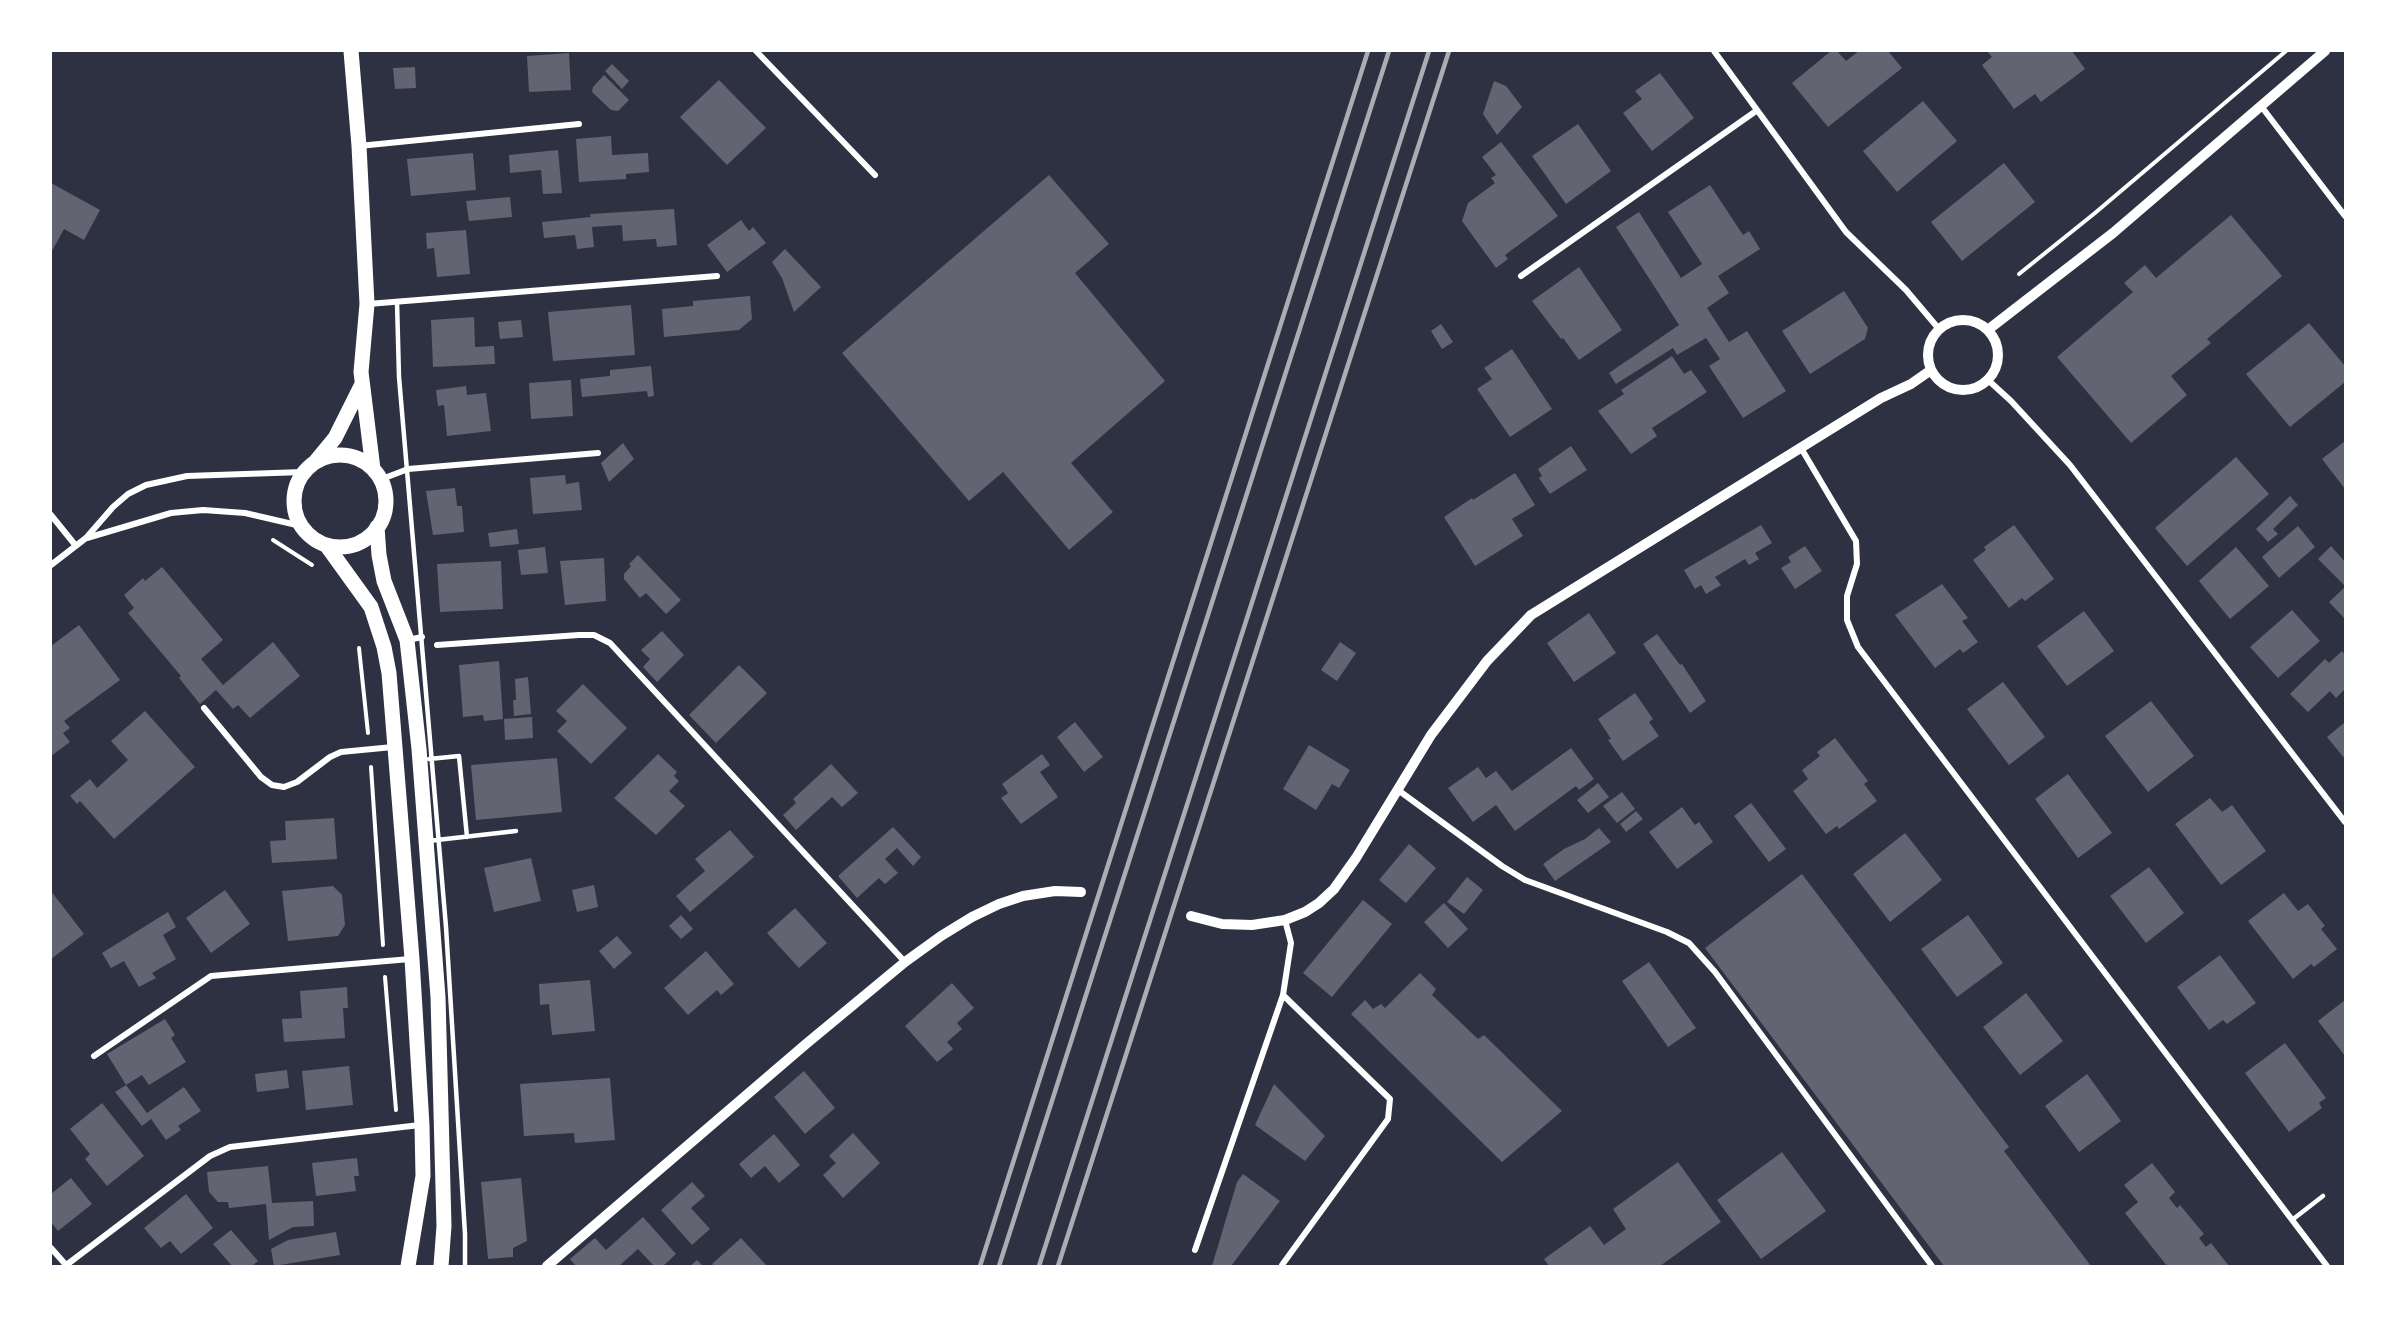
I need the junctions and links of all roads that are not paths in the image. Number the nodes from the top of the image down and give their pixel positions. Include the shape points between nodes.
1 (351, 51) edge
2 (756, 51) edge
3 (1714, 51) edge
4 (2325, 51) edge
5 (2261, 106) junction
6 (1756, 111) junction
7 (579, 124) dead end
8 (359, 146) junction
9 (875, 175) dead end
10 (2345, 216) edge
11 (717, 276) dead end
12 (1521, 276) dead end
13 (396, 302) junction
14 (367, 304) junction
15 (1940, 329) junction
16 (1989, 329) junction
17 (1931, 370) junction
18 (1988, 380) junction
19 (362, 384) junction
20 (1801, 448) junction
21 (598, 453) dead end
22 (316, 461) junction
23 (408, 469) junction
24 (303, 472) junction
25 (378, 474) junction
26 (51, 515) edge
27 (301, 526) junction
28 (378, 527) junction
29 (86, 538) junction
30 (76, 546) junction
31 (327, 546) junction
32 (51, 565) edge
33 (414, 638) junction
34 (437, 645) dead end
35 (204, 708) dead end
36 (393, 747) junction
37 (426, 759) junction
38 (1398, 790) junction
39 (2345, 822) edge
40 (516, 831) dead end
41 (466, 837) junction
42 (432, 841) junction
43 (1081, 892) dead end
44 (1191, 916) dead end
45 (1285, 920) junction
46 (412, 959) junction
47 (904, 962) junction
48 (1282, 995) junction
49 (94, 1056) dead end
50 (422, 1125) junction
51 (460, 1166) junction
52 (441, 1169) junction
53 (2323, 1196) dead end
54 (2292, 1220) junction
55 (51, 1248) edge
56 (1195, 1250) dead end
57 (442, 1262) edge
58 (1282, 1265) edge
59 (65, 1266) edge
60 (408, 1266) edge
61 (465, 1266) edge
62 (547, 1266) edge
63 (1932, 1266) edge
64 (2327, 1266) edge

1 - 8 main road
2 - 9 street
3 - 6 street
4 - 5 street
5 - 10 street
5 - 16 street via 2113,233
6 - 12 street
6 - 15 street via 1846,232
7 - 8 street
8 - 14 main road
11 - 13 street
13 - 14 street
13 - 23 lane
14 - 19 main road
15 - 16 street via 1952,321 1966,320
15 - 17 street via 1931,341
16 - 18 street via 1998,349 1997,365
17 - 18 street via 1942,384 1957,390 1974,389
17 - 20 street
18 - 39 street via 2070,465
19 - 22 main road via 336,438
19 - 25 main road
20 - 38 street via 1531,615 1487,661 1431,735
20 - 54 street via 1856,541 1857,564 1847,596 1847,620 1858,647
21 - 23 street
22 - 24 main road
22 - 25 main road via 336,455 356,458
23 - 25 street
23 - 33 lane
24 - 27 main road via 295,489 294,508
24 - 29 street via 187,477 146,485 112,507
25 - 28 main road via 386,506
26 - 30 street
27 - 29 street via 245,513 203,510 171,513
27 - 31 main road
28 - 31 main road via 364,540 346,547
28 - 33 main road via 384,581
29 - 30 street
30 - 32 street
31 - 36 main road via 371,608 377,624 389,673
33 - 37 main road via 411,668
34 - 47 street via 579,635 594,635 610,643
35 - 36 street via 272,785 284,787 297,782 341,752
36 - 46 main road
37 - 41 lane via 459,756
37 - 42 main road
38 - 45 street via 1334,889 1305,912
38 - 63 street via 1525,880 1689,943 1715,972
40 - 41 lane
41 - 42 lane
42 - 51 lane
42 - 52 main road
43 - 47 street via 1055,891 999,904 964,921
44 - 45 street via 1222,924
45 - 48 street via 1291,943
46 - 49 street via 211,976
46 - 50 main road
47 - 62 street
48 - 56 street
48 - 58 street via 1390,1099 1388,1119
50 - 59 street via 230,1147 210,1156
50 - 60 main road via 423,1176
51 - 52 lane
51 - 61 lane
52 - 57 main road
53 - 54 lane
54 - 64 street
55 - 59 street

